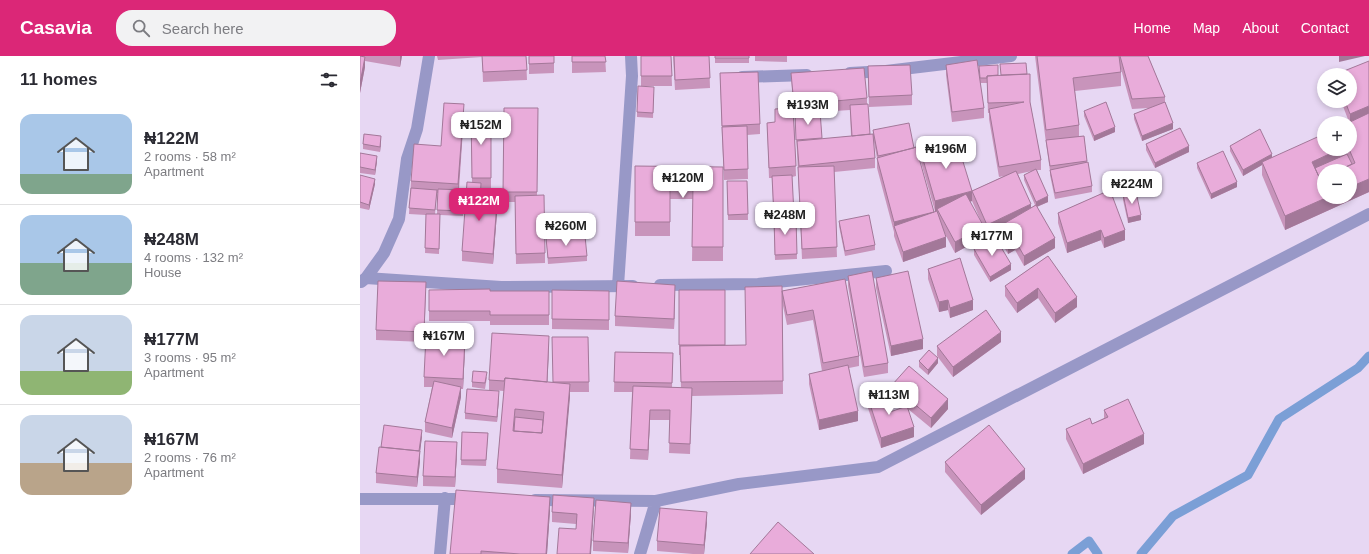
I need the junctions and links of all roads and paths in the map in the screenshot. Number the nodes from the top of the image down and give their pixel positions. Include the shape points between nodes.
1 (429, 56) edge
2 (631, 56) edge
3 (1011, 56) edge
4 (840, 73) edge
5 (817, 74) edge
6 (732, 78) edge
7 (1369, 214) edge
8 (886, 271) dead end
9 (363, 280) edge
10 (618, 286) junction
11 (445, 498) junction
12 (360, 499) edge
13 (484, 499) edge
14 (523, 499) edge
15 (656, 501) junction
16 (440, 554) edge
17 (640, 554) edge

1 - 9 street via 417,129 407,159 398,219 384,252
2 - 10 street via 632,76
3 - 4 street via 886,71
5 - 6 street
7 - 15 street via 878,467 739,484
8 - 10 street via 758,284
9 - 10 street via 501,286
11 - 12 street
11 - 13 street
11 - 16 street
14 - 15 street
15 - 17 street

